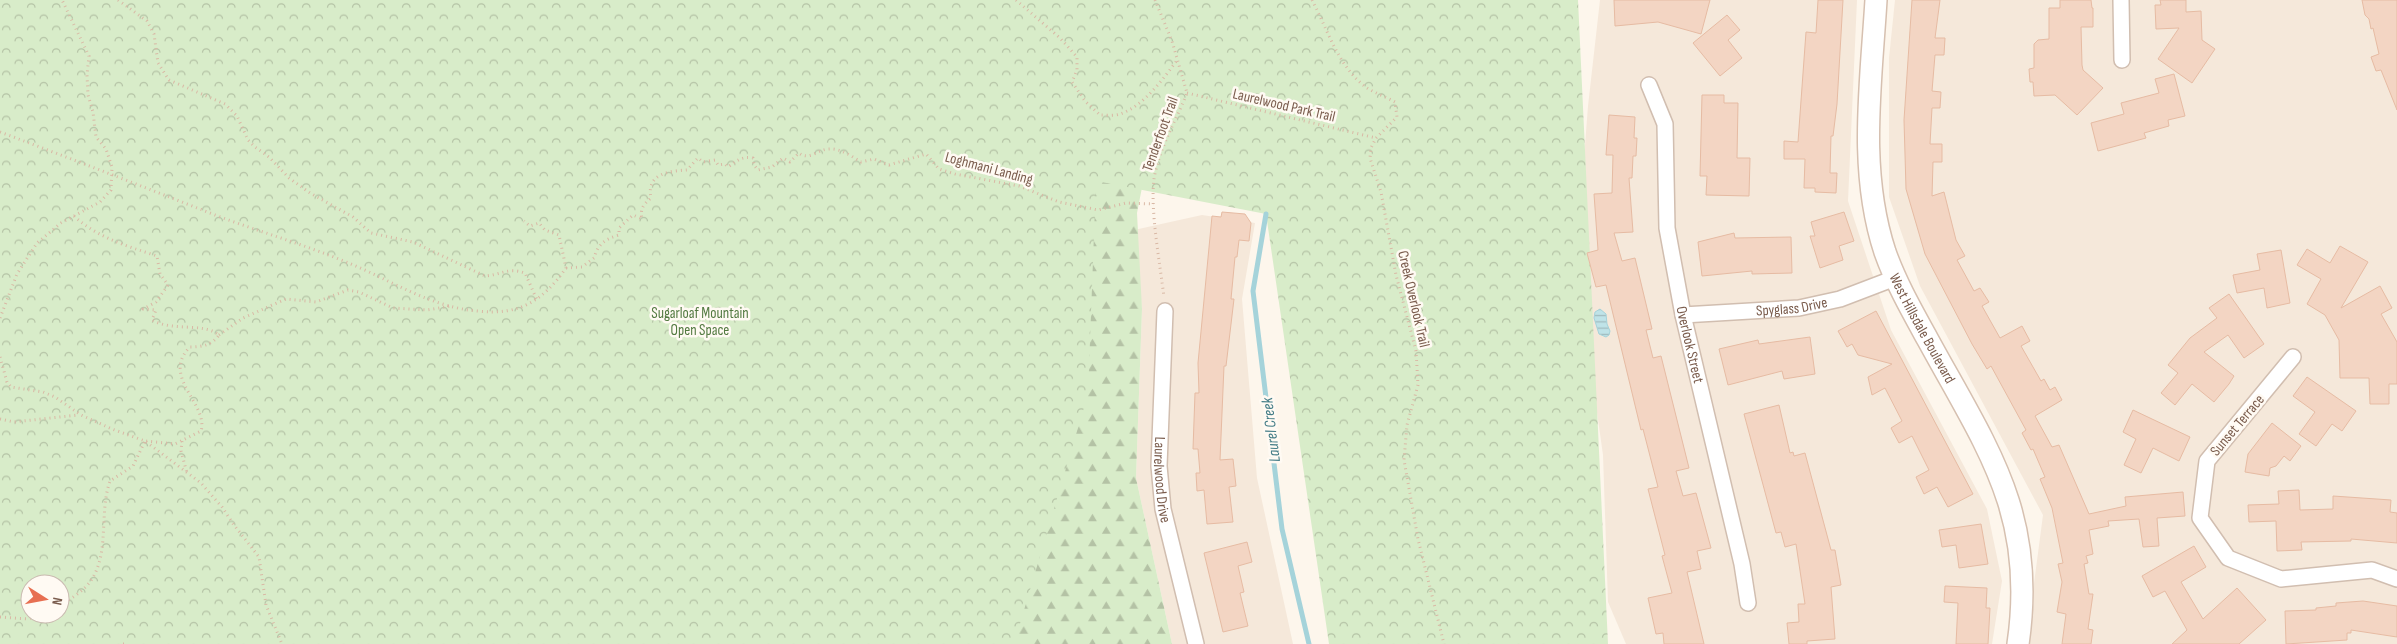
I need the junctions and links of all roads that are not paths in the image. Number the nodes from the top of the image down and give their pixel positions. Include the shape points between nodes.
1 (1876, 0) edge
2 (2121, 0) edge
3 (2122, 60) dead end
4 (1649, 85) dead end
5 (1895, 278) junction
6 (1165, 311) road end
7 (1683, 314) junction
8 (2293, 358) dead end
9 (2397, 579) edge
10 (1748, 604) dead end
11 (1196, 644) edge
12 (2018, 644) edge

1 - 5 main road, West Hillsdale Boulevard via 1868,126 1869,172 1878,229
2 - 3 street
4 - 7 street, Overlook Street via 1665,124 1667,228
5 - 7 street, Spyglass Drive via 1840,299 1799,308
5 - 12 main road, West Hillsdale Boulevard via 1987,448 2009,498 2023,568 2024,595
6 - 11 street, Laurelwood Drive via 1159,466 1164,509
7 - 10 street, Overlook Street via 1742,564
8 - 9 street, Sunset Terrace via 2207,461 2200,518 2228,558 2281,579 2372,570

